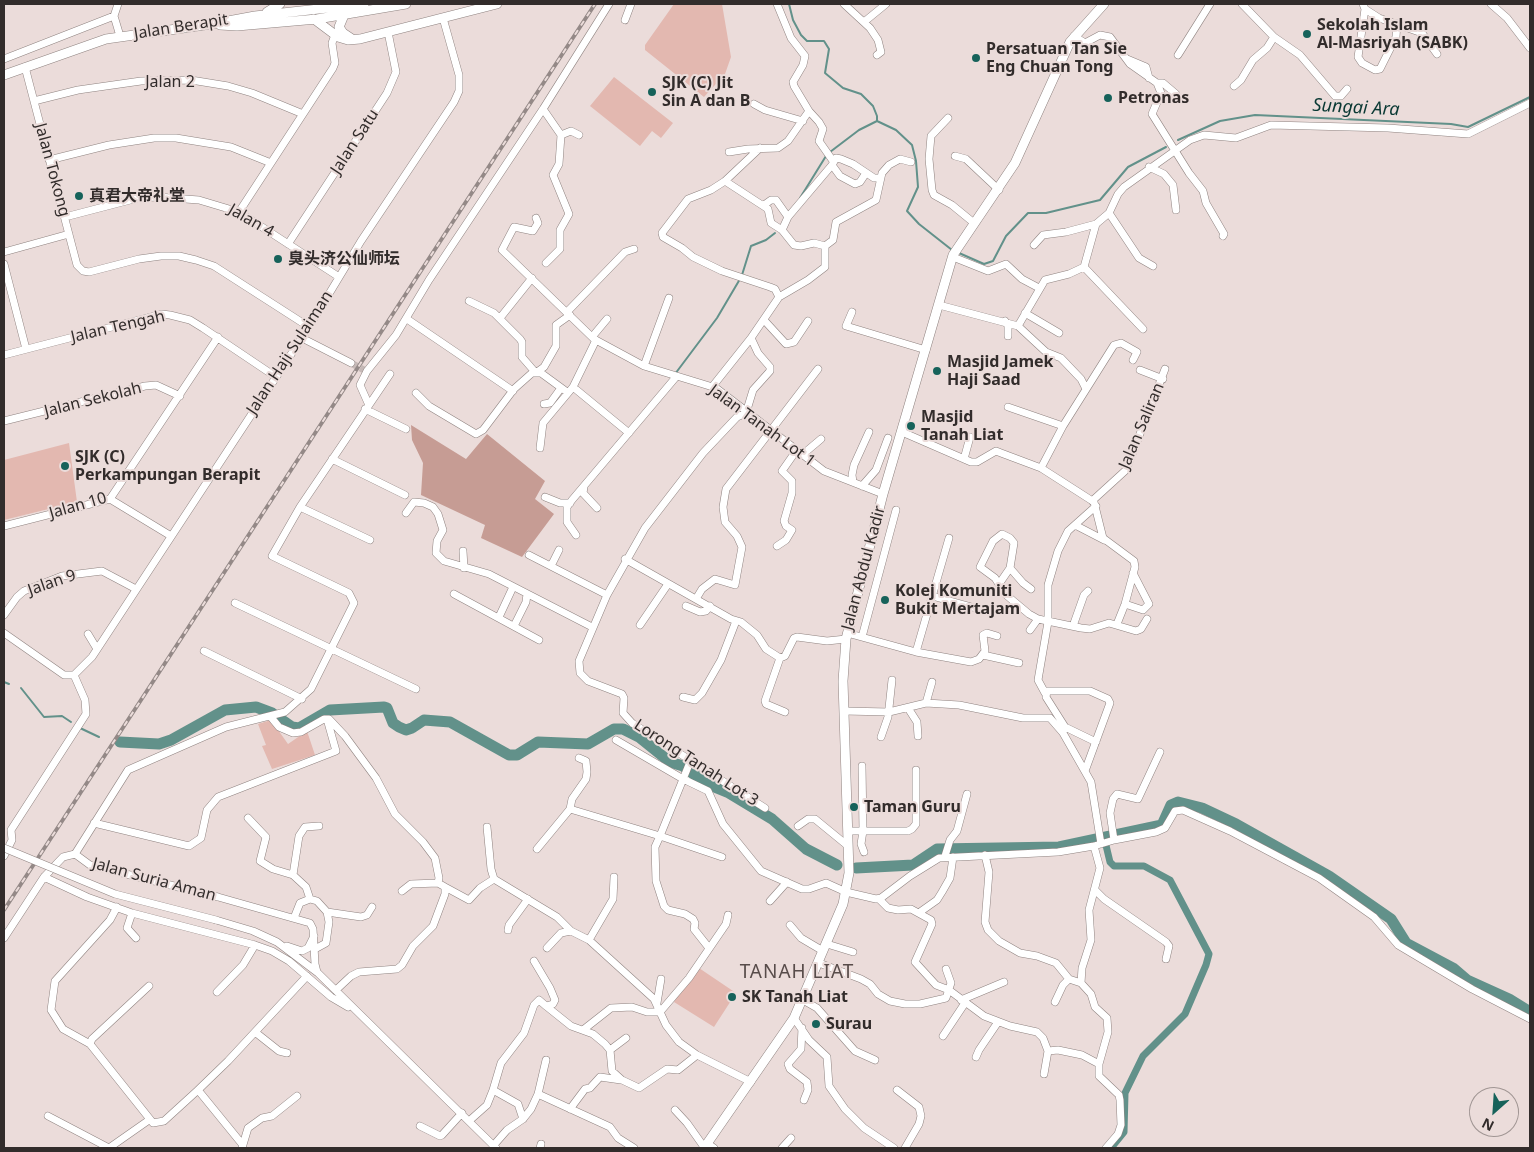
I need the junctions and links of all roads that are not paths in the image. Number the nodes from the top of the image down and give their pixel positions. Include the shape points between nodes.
1 (118, 4) edge
2 (280, 4) edge
3 (291, 4) edge
4 (406, 4) edge
5 (497, 4) edge
6 (609, 4) edge
7 (631, 4) edge
8 (777, 4) edge
9 (844, 4) edge
10 (886, 4) edge
11 (1104, 4) edge
12 (1210, 4) edge
13 (1242, 4) edge
14 (1491, 4) edge
15 (1364, 6) edge
16 (367, 7) edge
17 (299, 11) junction
18 (344, 15) junction
19 (114, 16) junction
20 (254, 16) junction
21 (443, 18) junction
22 (314, 19) junction
23 (625, 20) dead end
24 (864, 22) junction
25 (1397, 23) junction
26 (212, 24) junction
27 (388, 32) junction
28 (335, 35) junction
29 (120, 36) junction
30 (1074, 36) junction
31 (1274, 37) junction
32 (355, 40) junction
33 (1530, 48) edge
34 (1437, 54) dead end
35 (877, 55) dead end
36 (1178, 55) dead end
37 (4, 59) edge
38 (25, 67) junction
39 (4, 75) edge
40 (1157, 83) junction
41 (1234, 86) dead end
42 (1347, 89) dead end
43 (1176, 94) dead end
44 (34, 101) junction
45 (1530, 103) edge
46 (754, 104) dead end
47 (543, 109) junction
48 (809, 111) junction
49 (303, 114) junction
50 (948, 118) dead end
51 (803, 121) junction
52 (561, 135) junction
53 (578, 135) dead end
54 (760, 148) junction
55 (1175, 150) junction
56 (729, 152) dead end
57 (956, 156) dead end
58 (49, 160) junction
59 (832, 161) junction
60 (911, 162) dead end
61 (271, 163) junction
62 (1149, 168) junction
63 (866, 173) junction
64 (880, 178) junction
65 (725, 181) junction
66 (999, 190) junction
67 (764, 205) junction
68 (1176, 210) dead end
69 (239, 212) junction
70 (1109, 213) junction
71 (64, 217) junction
72 (788, 217) junction
73 (536, 218) dead end
74 (974, 223) junction
75 (1096, 224) junction
76 (782, 230) junction
77 (69, 234) junction
78 (1223, 236) dead end
79 (288, 244) junction
80 (1034, 244) dead end
81 (825, 246) junction
82 (634, 249) dead end
83 (4, 252) edge
84 (954, 253) junction
85 (546, 263) dead end
86 (4, 264) edge
87 (1153, 266) dead end
88 (1084, 267) junction
89 (339, 277) junction
90 (532, 278) junction
91 (1039, 288) junction
92 (779, 297) junction
93 (669, 298) dead end
94 (469, 301) dead end
95 (939, 304) junction
96 (852, 312) dead end
97 (1025, 313) junction
98 (569, 314) junction
99 (500, 318) junction
100 (407, 319) junction
101 (607, 319) dead end
102 (764, 320) junction
103 (808, 321) dead end
104 (1005, 321) junction
105 (1018, 326) junction
106 (309, 327) junction
107 (1143, 329) dead end
108 (1059, 333) dead end
109 (1008, 336) dead end
110 (218, 338) junction
111 (302, 338) junction
112 (594, 338) junction
113 (751, 338) junction
114 (26, 349) junction
115 (926, 350) junction
116 (4, 355) edge
117 (1134, 360) dead end
118 (351, 363) tunnel mouth
119 (644, 366) junction
120 (818, 369) dead end
121 (1165, 369) dead end
122 (1140, 370) dead end
123 (536, 372) junction
124 (390, 374) dead end
125 (276, 377) junction
126 (676, 377) junction
127 (1162, 379) junction
128 (712, 387) junction
129 (567, 389) junction
130 (1086, 390) junction
131 (513, 391) junction
132 (416, 393) dead end
133 (180, 396) junction
134 (544, 404) dead end
135 (367, 406) junction
136 (1008, 407) dead end
137 (746, 413) junction
138 (4, 419) edge
139 (1063, 426) junction
140 (406, 429) dead end
141 (771, 431) junction
142 (869, 432) dead end
143 (902, 432) junction
144 (629, 433) junction
145 (970, 437) dead end
146 (888, 438) dead end
147 (821, 439) dead end
148 (540, 448) dead end
149 (799, 453) junction
150 (332, 459) junction
151 (964, 459) junction
152 (1041, 468) junction
153 (853, 482) junction
154 (862, 486) junction
155 (584, 488) junction
156 (883, 494) junction
157 (405, 495) dead end
158 (545, 497) dead end
159 (110, 500) junction
160 (570, 503) junction
161 (1094, 503) junction
162 (300, 507) junction
163 (597, 508) dead end
164 (896, 510) dead end
165 (406, 513) dead end
166 (1075, 525) junction
167 (4, 526) edge
168 (576, 535) dead end
169 (171, 536) junction
170 (948, 538) dead end
171 (370, 540) dead end
172 (1104, 540) junction
173 (777, 546) dead end
174 (558, 550) dead end
175 (463, 551) dead end
176 (529, 555) dead end
177 (625, 559) junction
178 (551, 566) junction
179 (464, 568) junction
180 (1010, 568) junction
181 (1133, 573) junction
182 (668, 584) junction
183 (999, 584) junction
184 (513, 587) junction
185 (136, 589) junction
186 (1032, 589) dead end
187 (1088, 591) dead end
188 (454, 594) dead end
189 (527, 594) junction
190 (607, 595) junction
191 (932, 596) junction
192 (696, 599) junction
193 (235, 603) dead end
194 (1125, 604) junction
195 (686, 606) dead end
196 (710, 606) junction
197 (979, 609) dead end
198 (4, 615) edge
199 (499, 618) junction
200 (1038, 619) junction
201 (1146, 619) dead end
202 (736, 621) junction
203 (1048, 621) junction
204 (1117, 624) junction
205 (640, 625) dead end
206 (514, 626) junction
207 (1073, 626) junction
208 (592, 627) junction
209 (1030, 630) dead end
210 (4, 633) edge
211 (88, 634) dead end
212 (846, 636) junction
213 (997, 636) dead end
214 (862, 637) junction
215 (539, 640) dead end
216 (97, 649) junction
217 (331, 649) junction
218 (204, 651) dead end
219 (916, 652) junction
220 (983, 656) junction
221 (780, 658) junction
222 (1020, 663) dead end
223 (74, 675) junction
224 (892, 680) dead end
225 (932, 682) dead end
226 (416, 689) dead end
227 (1045, 693) junction
228 (683, 697) dead end
229 (302, 699) junction
230 (926, 704) junction
231 (908, 708) junction
232 (844, 711) junction
233 (785, 712) dead end
234 (889, 712) junction
235 (270, 716) junction
236 (327, 719) junction
237 (1063, 729) junction
238 (918, 736) dead end
239 (881, 737) dead end
240 (616, 740) dead end
241 (1096, 742) junction
242 (1160, 752) dead end
243 (579, 758) dead end
244 (690, 765) junction
245 (862, 766) dead end
246 (916, 770) dead end
247 (1085, 771) junction
248 (684, 777) junction
249 (967, 794) dead end
250 (765, 808) dead end
251 (570, 809) junction
252 (248, 818) dead end
253 (94, 823) junction
254 (319, 826) dead end
255 (798, 826) dead end
256 (487, 827) dead end
257 (7, 831) edge
258 (848, 831) junction
259 (864, 831) junction
260 (660, 836) junction
261 (1114, 840) junction
262 (1099, 845) junction
263 (848, 846) junction
264 (4, 848) edge
265 (537, 849) dead end
266 (864, 852) dead end
267 (75, 854) junction
268 (948, 854) junction
269 (985, 855) junction
270 (4, 856) edge
271 (722, 857) dead end
272 (293, 875) junction
273 (44, 877) junction
274 (614, 877) dead end
275 (494, 879) junction
276 (787, 882) junction
277 (438, 883) junction
278 (445, 887) junction
279 (1095, 890) junction
280 (402, 892) dead end
281 (846, 892) junction
282 (310, 899) junction
283 (528, 899) junction
284 (879, 899) junction
285 (770, 901) dead end
286 (372, 906) dead end
287 (117, 907) junction
288 (327, 912) junction
289 (920, 912) junction
290 (132, 914) junction
291 (728, 915) dead end
292 (294, 918) junction
293 (790, 926) dead end
294 (508, 930) dead end
295 (571, 931) junction
296 (314, 936) junction
297 (4, 938) edge
298 (136, 938) dead end
299 (589, 940) junction
300 (278, 942) junction
301 (255, 945) junction
302 (547, 948) dead end
303 (709, 948) junction
304 (825, 948) junction
305 (315, 949) junction
306 (854, 952) dead end
307 (1166, 959) dead end
308 (534, 961) dead end
309 (819, 963) junction
310 (946, 969) dead end
311 (318, 973) junction
312 (307, 976) junction
313 (661, 979) dead end
314 (1069, 979) junction
315 (1004, 982) dead end
316 (1081, 983) junction
317 (149, 986) dead end
318 (336, 990) junction
319 (949, 990) junction
320 (216, 992) dead end
321 (803, 1000) junction
322 (963, 1001) junction
323 (1055, 1002) dead end
324 (657, 1003) junction
325 (546, 1006) junction
326 (355, 1010) junction
327 (660, 1012) junction
328 (794, 1018) junction
329 (1530, 1019) edge
330 (998, 1022) junction
331 (802, 1028) junction
332 (583, 1030) junction
333 (255, 1032) junction
334 (943, 1036) dead end
335 (626, 1038) dead end
336 (90, 1044) junction
337 (610, 1050) junction
338 (1048, 1051) junction
339 (287, 1054) dead end
340 (697, 1054) junction
341 (976, 1057) dead end
342 (546, 1060) dead end
343 (875, 1060) dead end
344 (1099, 1064) junction
345 (1044, 1074) dead end
346 (622, 1080) junction
347 (751, 1082) junction
348 (198, 1090) junction
349 (493, 1090) junction
350 (897, 1090) dead end
351 (538, 1094) junction
352 (297, 1096) dead end
353 (804, 1100) dead end
354 (570, 1109) junction
355 (675, 1110) dead end
356 (462, 1114) junction
357 (48, 1116) dead end
358 (523, 1119) junction
359 (148, 1120) junction
360 (469, 1121) junction
361 (420, 1126) dead end
362 (791, 1138) dead end
363 (242, 1146) edge
364 (494, 1147) edge
365 (707, 1147) edge
366 (109, 1148) edge
367 (634, 1148) edge
368 (782, 1148) edge
369 (894, 1148) edge
370 (905, 1148) edge
371 (1106, 1148) edge

1 - 19 street
2 - 20 main road
3 - 17 main road
4 - 16 main road
5 - 21 main road
6 - 47 street
7 - 23 street
8 - 48 street via 791,38 805,56 793,82
9 - 24 street
10 - 24 street
11 - 30 main road, Jalan Abdul Kadir
12 - 36 street
13 - 31 street
14 - 33 street via 1507,18
15 - 25 street via 1379,18
15 - 25 street via 1358,56 1362,63 1375,70 1380,69 1396,37
16 - 17 main road, Jalan Berapit
16 - 18 main road
17 - 20 main road, Jalan Berapit
18 - 22 main road
18 - 32 main road via 339,27 342,33
19 - 29 street
19 - 37 street
20 - 26 main road, Jalan Berapit
21 - 27 main road
21 - 89 street, Jalan Haji Sulaiman via 459,75 459,91
22 - 26 main road via 237,26
22 - 28 main road
24 - 35 street via 878,40 881,52
25 - 34 street via 1422,33
26 - 29 main road, Jalan Berapit
27 - 32 main road
27 - 79 street, Jalan Satu via 396,72 387,93
28 - 32 main road
28 - 49 street via 332,43 333,68
29 - 38 main road, Jalan Berapit
30 - 40 street via 1084,43 1106,35 1124,58 1146,67 1149,78
30 - 66 main road, Jalan Abdul Kadir via 1015,163
31 - 41 street
31 - 42 street via 1300,55 1334,96 1341,96
38 - 39 main road, Jalan Berapit
38 - 44 street, Jalan Tokong
40 - 43 street via 1163,83
40 - 55 street via 1161,93 1152,114
44 - 49 street, Jalan 2 via 78,90 141,81 191,80 252,93
44 - 58 street, Jalan Tokong
45 - 55 street via 1468,134 1271,125 1236,138 1204,135
46 - 51 street
47 - 52 street
47 - 100 street
48 - 51 street
48 - 59 street via 822,129 819,141
49 - 61 street
50 - 74 street via 931,136 932,190 934,195
51 - 54 street via 784,145
52 - 53 street via 571,131
52 - 85 street via 559,164 553,175 569,214 560,230 560,248
54 - 56 street
54 - 65 street
55 - 62 street
55 - 78 street via 1203,191
57 - 66 street via 966,159
58 - 61 street via 109,144 176,138 231,147
58 - 71 street, Jalan Tokong
59 - 63 street via 841,159
59 - 63 street via 840,176 855,184
59 - 72 street
60 - 64 street via 900,159 889,165
61 - 69 street
62 - 68 street via 1164,174 1173,185
62 - 70 street via 1124,187
63 - 64 street
64 - 81 street via 876,200 836,222 833,240
65 - 67 street
65 - 92 street via 688,199 667,224 663,237 693,258 770,287
66 - 74 main road, Jalan Abdul Kadir
67 - 72 street via 776,200
67 - 76 street via 771,223
69 - 71 street, Jalan 4 via 199,200 158,197 121,202
69 - 79 street, Jalan 4
70 - 75 street
70 - 87 street via 1139,258
71 - 77 street, Jalan Tokong
72 - 76 street
73 - 90 street, Jalan Tanah Lot 1 via 538,223 533,231 514,227 502,250
74 - 84 main road, Jalan Abdul Kadir
75 - 80 street via 1043,234
75 - 88 street
76 - 81 street via 794,245 814,243
77 - 83 street
77 - 106 street, Jalan Tokong via 77,265 82,271 161,256 196,260 214,266
79 - 89 street, Jalan 4
81 - 92 street via 825,267
82 - 98 street via 625,252
84 - 91 street via 988,271 1006,264 1022,279
84 - 95 main road, Jalan Abdul Kadir
86 - 114 street
88 - 91 street via 1045,280
88 - 107 street
89 - 106 street, Jalan Haji Sulaiman
90 - 98 street, Jalan Tanah Lot 1
90 - 99 street
91 - 97 street
92 - 102 street
93 - 119 street
94 - 99 street
95 - 104 street
95 - 115 main road, Jalan Abdul Kadir
96 - 115 street via 846,326
97 - 105 street
97 - 108 street
98 - 112 street, Jalan Tanah Lot 1
98 - 123 street via 567,319 556,325 556,346 549,361
99 - 123 street via 520,338 522,356
100 - 131 street
100 - 135 street via 366,371 360,385
101 - 112 street
102 - 103 street via 786,344 794,342
102 - 113 street
104 - 105 street
104 - 109 street
105 - 130 street via 1046,352 1061,358 1081,379
106 - 111 street, Jalan Haji Sulaiman
110 - 114 street, Jalan Tengah via 190,320 162,314
110 - 125 street, Jalan Tengah
110 - 133 street, Jalan 10
111 - 118 street
111 - 125 street, Jalan Haji Sulaiman
112 - 119 street, Jalan Tanah Lot 1
112 - 129 street
113 - 128 street
113 - 137 street via 770,368 753,390
114 - 116 street, Jalan Tengah
115 - 143 main road, Jalan Abdul Kadir
117 - 130 street via 1137,352 1117,342
119 - 126 street, Jalan Tanah Lot 1
120 - 141 street
121 - 127 street, Jalan Saliran
122 - 127 street
123 - 129 street
123 - 131 street
124 - 135 street
125 - 169 street, Jalan Haji Sulaiman
126 - 128 street, Jalan Tanah Lot 1
126 - 144 street
127 - 161 street, Jalan Saliran via 1126,470
128 - 137 street, Jalan Tanah Lot 1
129 - 134 street
129 - 144 street
129 - 148 street via 543,424
130 - 139 street
131 - 132 street via 483,430 476,434 429,406
133 - 138 street, Jalan Sekolah via 156,386 145,386
133 - 159 street, Jalan 10
135 - 140 street
135 - 150 street
136 - 139 street
137 - 141 street, Jalan Tanah Lot 1
137 - 177 street, Lorong Tanah Lot 3 via 738,417 703,453
139 - 152 street
141 - 149 street, Jalan Tanah Lot 1
141 - 192 street via 729,483 724,497 725,522 742,547 735,585 715,579 702,589
142 - 153 street via 854,465
143 - 151 street
143 - 156 main road, Jalan Abdul Kadir
144 - 155 street
145 - 151 street
146 - 154 street via 876,470
147 - 149 street
149 - 153 street, Jalan Tanah Lot 1 via 824,471
149 - 173 street via 782,471 792,481 784,521 792,530
150 - 157 street
150 - 162 street
151 - 152 street via 977,462 996,451
152 - 161 street
153 - 154 street, Jalan Tanah Lot 1
154 - 156 street, Jalan Tanah Lot 1
155 - 160 street
155 - 163 street via 583,493
156 - 212 main road, Jalan Abdul Kadir
158 - 160 street
159 - 167 street, Jalan 10
159 - 169 street
160 - 168 street via 567,522
161 - 166 street, Jalan Saliran
161 - 172 street
162 - 171 street
162 - 217 street, Jalan Suria Aman via 272,556 349,593 354,603
164 - 214 street
165 - 179 street via 414,502 424,502 433,507 443,530 437,541 436,553 444,561
166 - 172 street
166 - 203 street via 1063,540 1048,585
169 - 185 street, Jalan Haji Sulaiman
170 - 191 street
172 - 181 street via 1132,558
174 - 178 street
175 - 179 street
176 - 178 street
177 - 182 street
177 - 190 street, Lorong Tanah Lot 3
178 - 190 street
179 - 184 street via 489,574
180 - 183 street
180 - 183 street via 1014,543 1002,534 993,541 980,564
180 - 186 street via 1022,583
181 - 194 street
181 - 194 street via 1149,604 1142,610
182 - 192 street
182 - 205 street
183 - 200 street via 1005,594
184 - 189 street
184 - 199 street
185 - 198 street, Jalan 9 via 102,571 62,576 24,592
185 - 216 street, Jalan Haji Sulaiman
187 - 207 street
188 - 199 street
189 - 206 street
189 - 208 street
190 - 208 street, Lorong Tanah Lot 3
191 - 197 street
191 - 219 street
192 - 196 street
193 - 217 street
194 - 204 street
195 - 196 street via 706,612
196 - 202 street
199 - 206 street
200 - 203 street
200 - 209 street
201 - 204 street via 1136,631
202 - 221 street via 749,627 766,649
202 - 228 street via 721,660 702,693 695,700
203 - 207 street
203 - 227 street via 1038,680
204 - 207 street via 1090,629
206 - 215 street
208 - 244 street, Lorong Tanah Lot 3 via 578,661 583,677 598,686 620,692 624,698 625,717
210 - 223 street via 64,675
211 - 216 street
212 - 214 street
212 - 221 street via 828,641 794,638 785,656
212 - 232 main road, Jalan Abdul Kadir via 843,654
213 - 220 street via 983,635
214 - 219 street
216 - 223 street, Jalan Haji Sulaiman
217 - 226 street
217 - 229 street, Jalan Suria Aman via 311,689
218 - 229 street
219 - 220 street via 971,662
220 - 222 street
221 - 233 street via 765,701
223 - 257 street via 85,700 86,714
224 - 234 street
225 - 230 street
227 - 237 street
227 - 241 street via 1082,690 1102,694 1108,699 1110,703
229 - 235 street, Jalan Suria Aman via 285,712
230 - 231 street
230 - 237 street via 960,705 1022,718 1042,716 1050,718
231 - 234 street
231 - 238 street via 917,722
232 - 234 street
232 - 258 main road, Jalan Abdul Kadir
234 - 239 street
235 - 236 street via 279,727 293,733
235 - 253 street, Jalan Suria Aman via 226,727 128,770
236 - 253 street via 336,751 218,797 207,810 201,838 189,846
236 - 277 street via 334,721 376,778 395,814 435,858 440,878
237 - 241 street
237 - 247 street
240 - 248 street
241 - 247 street
242 - 261 street via 1138,799 1117,794 1113,799 1110,813
243 - 251 street via 586,761 586,779
244 - 248 street
244 - 250 street, Lorong Tanah Lot 3
245 - 259 street
246 - 259 street via 914,828 908,831
247 - 262 street via 1093,788
248 - 260 street
248 - 276 street via 711,794 723,824 758,868
249 - 268 street
251 - 260 street
251 - 265 street
252 - 272 street via 266,837 260,861
253 - 267 street, Jalan Suria Aman
254 - 272 street via 305,826 299,836
255 - 263 street via 808,819 815,819
256 - 275 street
257 - 270 street via 12,840
258 - 259 street
258 - 263 main road, Jalan Abdul Kadir
259 - 266 street via 861,844
260 - 271 street
260 - 303 street via 655,847 654,870 664,906 692,919 694,929
261 - 262 street
261 - 329 street via 1165,828 1175,811 1193,813 1319,878 1374,918 1404,949
262 - 269 street via 1058,852
262 - 279 street via 1100,868
263 - 281 main road, Jalan Abdul Kadir
264 - 300 street, bridge via 115,894 216,920
267 - 273 street via 63,857
267 - 292 street, Jalan Suria Aman via 90,865
268 - 269 street
268 - 284 street via 932,860
268 - 289 street via 950,878 937,900
269 - 314 street via 989,872 985,922 988,930 999,941 1020,953 1056,963
272 - 282 street via 306,887
273 - 287 street
273 - 297 street
274 - 299 street via 613,899
275 - 278 street via 469,900
275 - 283 street
276 - 281 street via 804,890 826,883
276 - 285 street
277 - 278 street
277 - 280 street via 411,884
278 - 318 street via 433,926 413,946 402,965 396,969 359,972
279 - 307 street via 1166,942 1169,946
279 - 316 street via 1088,918 1091,940
281 - 284 street
281 - 304 main road, Jalan Abdul Kadir
282 - 288 street via 317,901
282 - 292 street via 300,903
283 - 294 street
283 - 295 street
284 - 289 street via 892,909
286 - 288 street via 368,915 361,917
287 - 290 street
287 - 336 street via 110,920 55,981 52,991 54,1018 62,1029
288 - 305 street via 326,944
289 - 319 street via 932,924 915,962 936,985
290 - 298 street via 127,928
290 - 301 street
291 - 303 street via 726,924
292 - 296 street, Jalan Suria Aman via 310,923
293 - 304 street via 801,938
295 - 299 street
295 - 302 street via 562,933
296 - 300 street via 308,948 302,951
296 - 305 street
299 - 324 street
300 - 311 street
301 - 312 street via 289,961
301 - 320 street via 244,965
303 - 327 street
304 - 306 street
304 - 309 main road, Jalan Abdul Kadir
305 - 311 street
308 - 325 street via 555,1000
309 - 319 street via 861,979 890,1001 906,1004 943,1000
309 - 321 main road, Jalan Abdul Kadir
310 - 319 street via 951,983
311 - 318 street
312 - 326 street
312 - 333 street
313 - 324 street
314 - 316 street
314 - 323 street
315 - 322 street
316 - 344 street via 1091,994 1095,1007 1107,1018 1108,1032
317 - 336 street
318 - 326 street
319 - 322 street
321 - 328 main road, Jalan Abdul Kadir
321 - 343 street via 817,1008 855,1051
322 - 330 street
322 - 334 street
324 - 327 street
325 - 332 street via 571,1026
325 - 349 street via 539,1000 534,1004 524,1033 501,1063
326 - 356 street
327 - 332 street via 632,1007 611,1008
327 - 340 street via 679,1042
328 - 331 street
328 - 347 main road, Jalan Abdul Kadir
330 - 338 street via 1037,1032 1046,1042
330 - 341 street
331 - 353 street via 801,1049 788,1064 807,1082
331 - 369 street via 809,1040 827,1057 829,1086 845,1109 864,1128
332 - 337 street
333 - 339 street via 279,1052
333 - 348 street
335 - 337 street
336 - 359 street
337 - 346 street via 612,1071
338 - 344 street via 1082,1055
338 - 345 street
340 - 346 street via 678,1070 667,1068 639,1088
340 - 347 street
342 - 351 street
344 - 371 street via 1100,1076 1119,1095 1121,1102 1121,1125
346 - 354 street via 600,1077 585,1089
347 - 365 main road, Jalan Abdul Kadir
348 - 359 street via 164,1122
348 - 363 street
349 - 358 street via 518,1104
349 - 360 street via 487,1105
350 - 370 street via 919,1107 921,1116
351 - 354 street
351 - 358 street
352 - 363 street via 272,1116 262,1118 248,1128
354 - 367 street via 610,1127 618,1138
355 - 365 street
356 - 360 street
356 - 361 street via 440,1136
357 - 366 street
358 - 364 street via 506,1130
359 - 366 street
360 - 364 street
362 - 368 street

